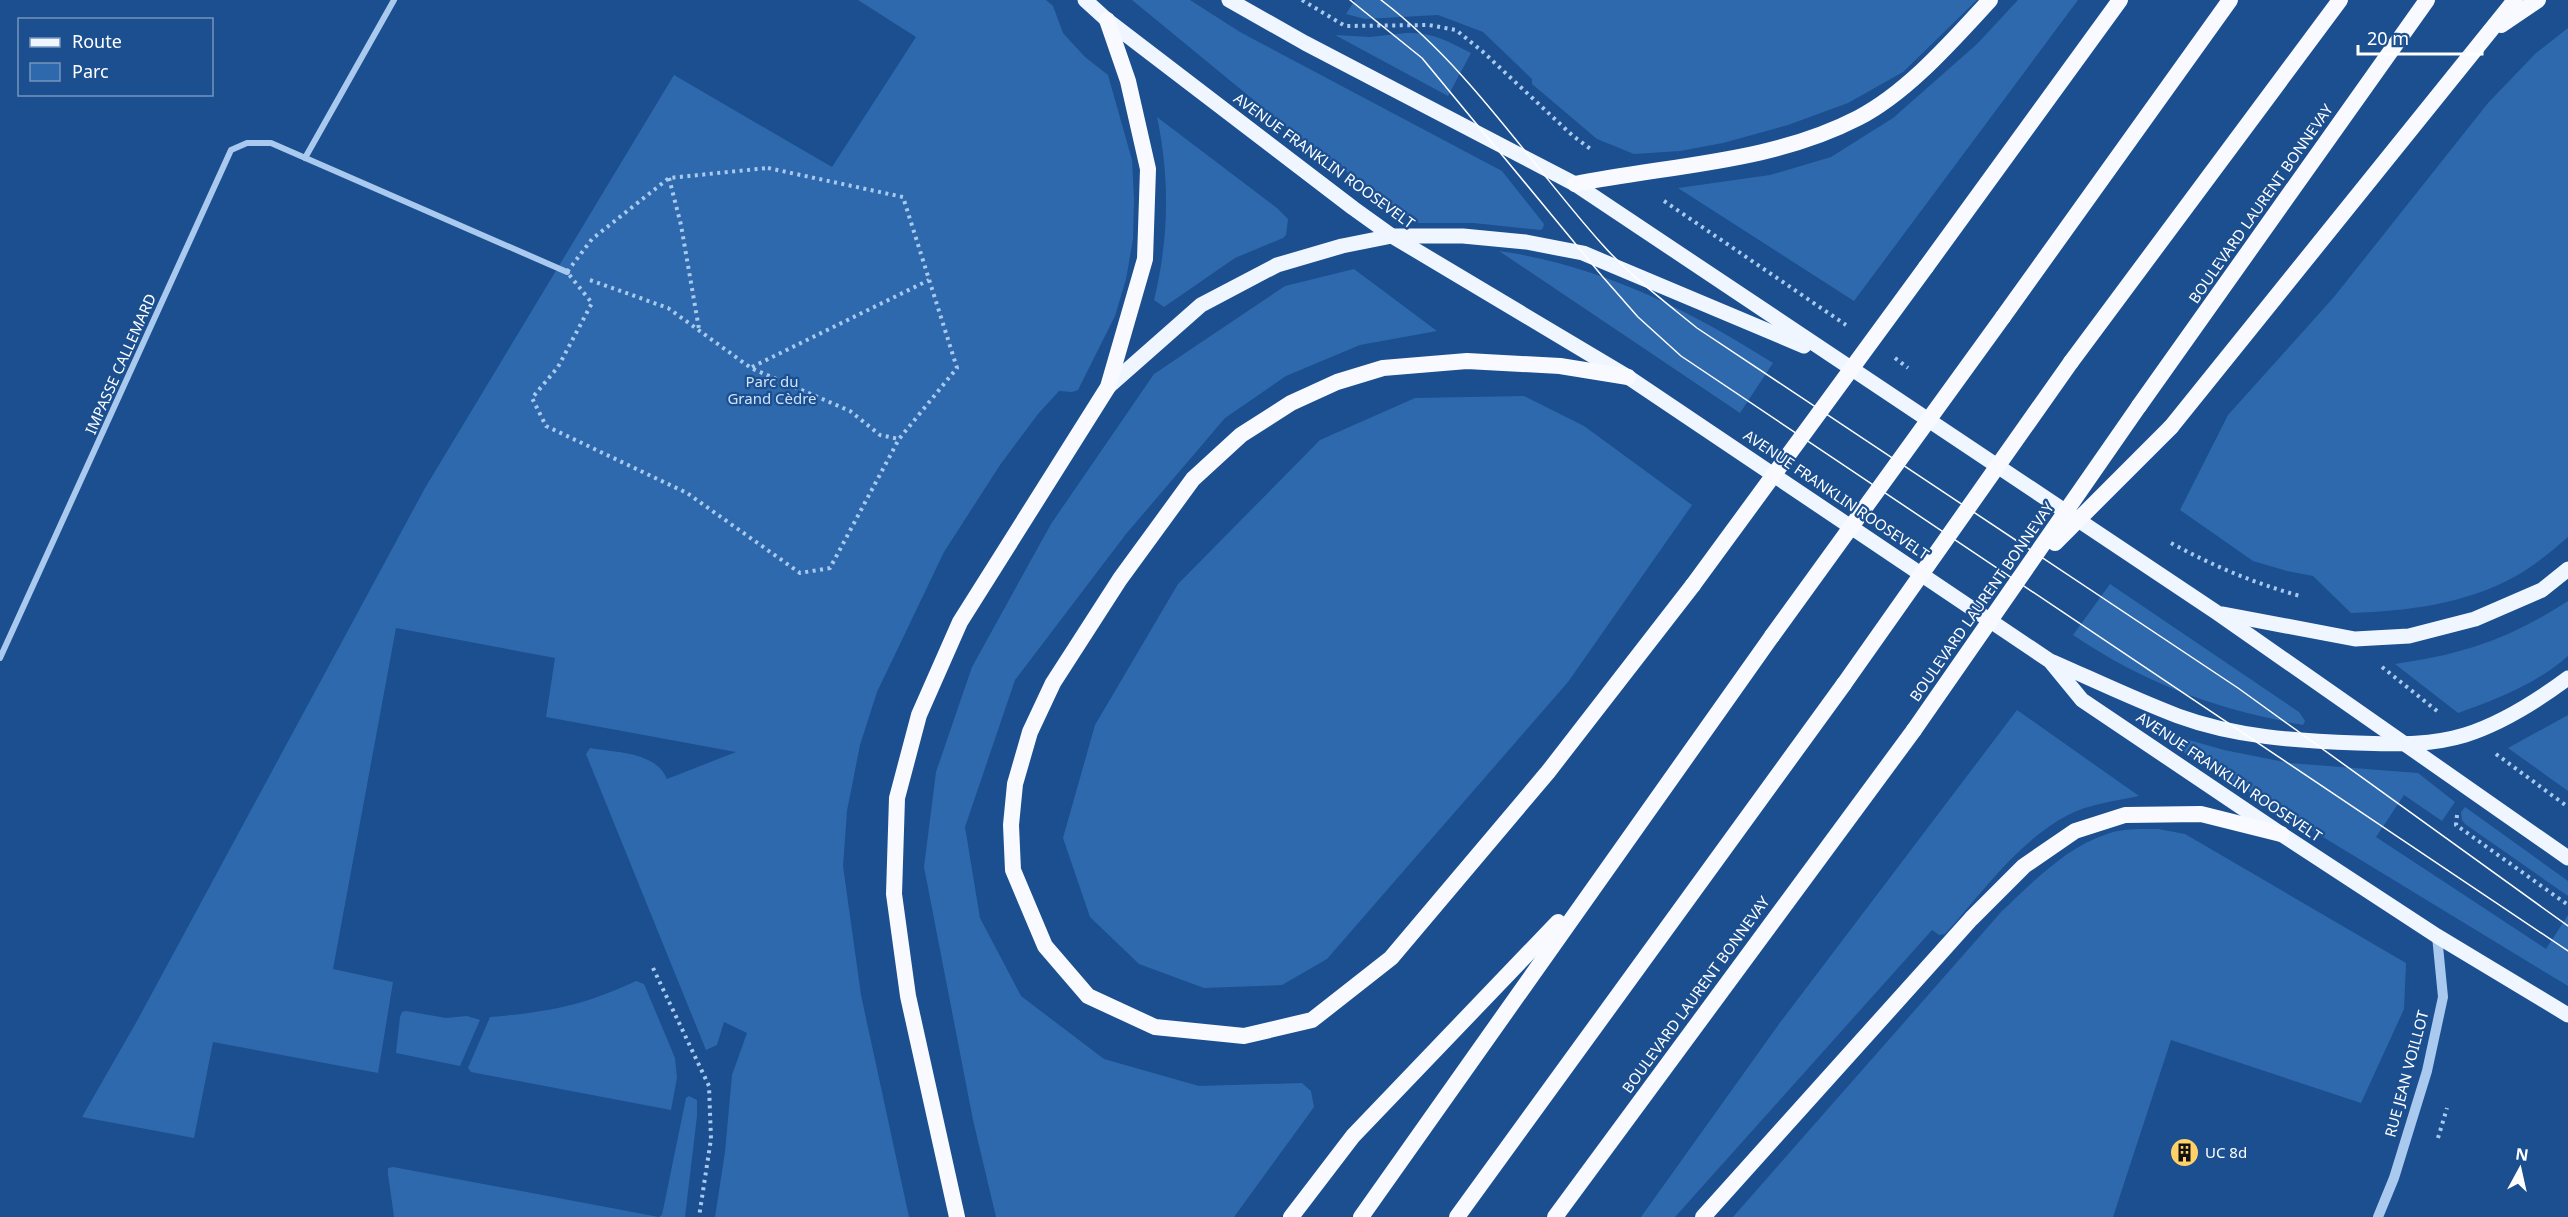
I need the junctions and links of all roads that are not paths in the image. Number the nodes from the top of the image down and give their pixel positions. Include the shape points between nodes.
1 (394, 0) edge
2 (1085, 0) edge
3 (1229, 0) edge
4 (1990, 0) edge
5 (2120, 0) edge
6 (2230, 0) edge
7 (2340, 0) edge
8 (2427, 0) edge
9 (2515, 0) edge
10 (2538, 0) edge
11 (1107, 20) junction
12 (2483, 38) junction
13 (305, 158) junction
14 (1575, 184) junction
15 (1392, 236) junction
16 (567, 272) road end
17 (1840, 361) junction
18 (1628, 377) junction
19 (1108, 387) junction
20 (2568, 569) edge
21 (2026, 571) junction
22 (2216, 612) junction
23 (0, 658) edge
24 (2050, 661) junction
25 (2568, 678) edge
26 (2408, 744) junction
27 (2280, 834) junction
28 (2568, 858) edge
29 (1595, 884) junction
30 (2437, 936) junction
31 (2568, 1015) edge
32 (957, 1217) edge
33 (1291, 1217) edge
34 (1360, 1217) edge
35 (1457, 1217) edge
36 (1555, 1217) edge
37 (1703, 1217) edge
38 (2378, 1217) edge

1 - 13 street
2 - 11 main road, AVENUE FRANKLIN ROOSEVELT
3 - 14 main road via 1305,44
4 - 14 highway via 1906,85 1860,117 1802,143
5 - 18 highway, bridge via 1693,585 1548,772 1390,958 1312,1020 1244,1036 1155,1027 1088,996 1045,946 1013,870 1014,784 1030,732 1053,683 1120,579 1193,479 1242,435 1291,403 1337,382 1383,368 1467,361 1560,366
6 - 29 highway, bridge
7 - 35 highway, bridge via 2071,362 1844,684
8 - 21 highway, BOULEVARD LAURENT BONNEVAY, bridge
9 - 12 highway
10 - 12 highway
11 - 15 main road, AVENUE FRANKLIN ROOSEVELT
11 - 19 highway via 1128,81 1148,169 1145,259
12 - 21 highway, bridge via 2171,427
13 - 16 street, IMPASSE CALLEMARD
13 - 23 street, IMPASSE CALLEMARD via 271,143 247,143 231,150
14 - 17 main road
15 - 17 main road via 1463,236 1527,242 1583,253
15 - 18 main road, AVENUE FRANKLIN ROOSEVELT
15 - 19 main road via 1277,265 1200,305
17 - 22 main road
18 - 24 main road, AVENUE FRANKLIN ROOSEVELT
19 - 32 highway via 960,622 919,715 897,798 894,894 906,984
20 - 22 main road via 2542,590 2475,619 2409,636 2355,639
21 - 36 highway, BOULEVARD LAURENT BONNEVAY, bridge via 1914,730
22 - 26 main road
24 - 26 main road via 2179,717 2247,735 2312,742
24 - 27 main road, AVENUE FRANKLIN ROOSEVELT via 2082,700
25 - 26 main road via 2532,705 2467,734
26 - 28 main road
27 - 30 main road, AVENUE FRANKLIN ROOSEVELT
27 - 37 highway via 2201,814 2125,815 2074,831 2024,866 1971,919
29 - 33 highway via 1353,1136
29 - 34 highway
30 - 31 main road, AVENUE FRANKLIN ROOSEVELT
30 - 38 street, RUE JEAN VOILLOT via 2443,996 2427,1071

